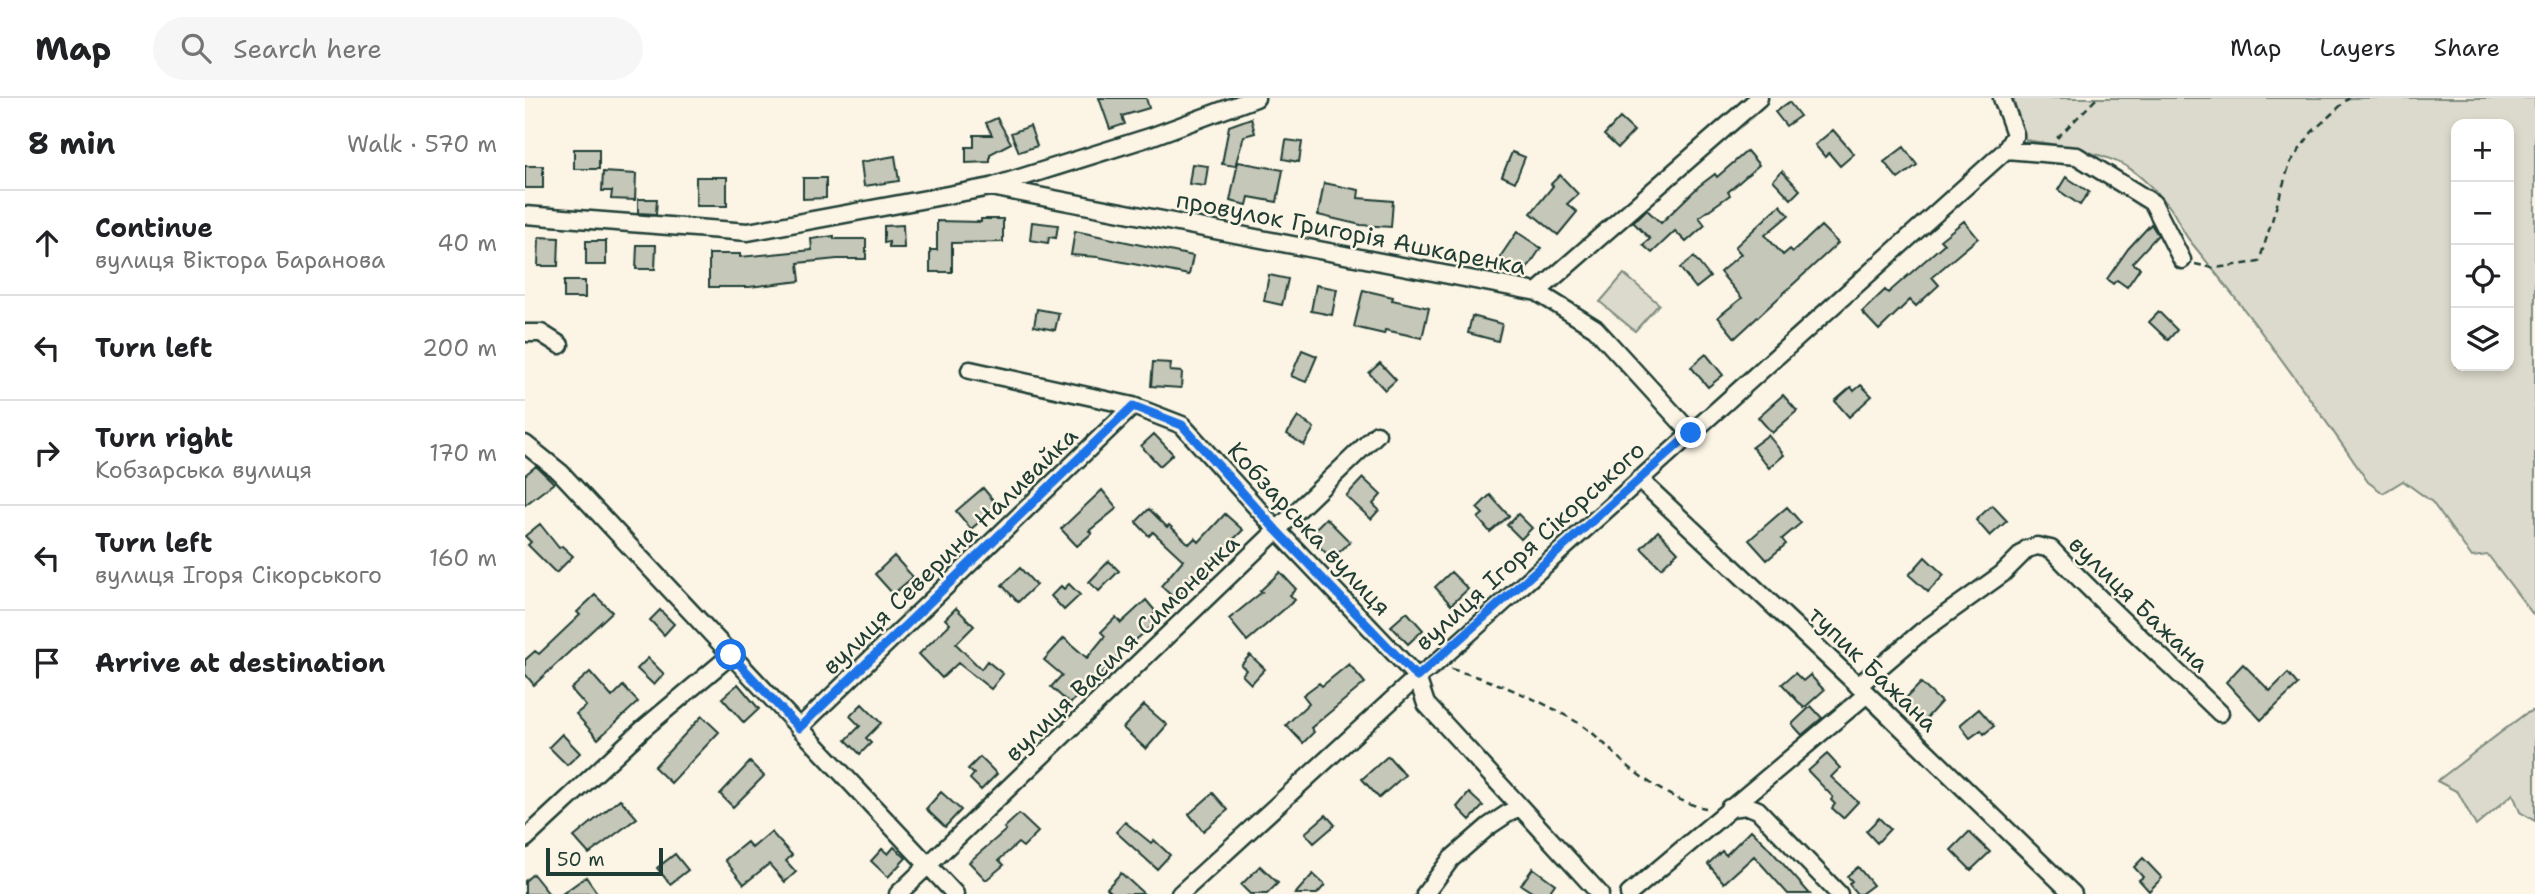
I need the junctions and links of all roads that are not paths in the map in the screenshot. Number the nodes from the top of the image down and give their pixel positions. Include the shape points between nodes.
1 (1256, 98) edge
2 (1759, 98) edge
3 (2002, 98) edge
4 (2006, 150) junction
5 (991, 187) junction
6 (525, 215) edge
7 (2182, 260) road end
8 (1537, 292) junction
9 (525, 333) edge
10 (560, 345) dead end
11 (970, 370) dead end
12 (1133, 406) junction
13 (1691, 433) junction
14 (1377, 434) dead end
15 (525, 444) edge
16 (1639, 479) junction
17 (1276, 530) junction
18 (731, 655) junction
19 (1417, 677) junction
20 (1862, 690) junction
21 (2220, 713) dead end
22 (799, 728) junction
23 (1520, 806) junction
24 (1729, 808) junction
25 (525, 839) edge
26 (928, 866) junction
27 (898, 894) edge
28 (955, 894) edge
29 (1180, 894) edge
30 (1425, 894) edge
31 (1600, 894) edge
32 (1629, 894) edge
33 (1839, 894) edge
34 (2073, 894) edge

1 - 5 street
2 - 8 street
3 - 4 street via 2014,134
4 - 7 street via 2077,156 2153,203
4 - 13 street, вулиця Ігоря Сікорського
5 - 6 street via 748,232
5 - 8 street, провулок Григорія Ашкаренка
8 - 13 street, провулок Григорія Ашкаренка via 1595,328
9 - 10 street via 541,333
11 - 12 street, Кобзарська вулиця
12 - 17 street, Кобзарська вулиця via 1182,425
12 - 22 street, вулиця Северина Наливайка
13 - 16 street, вулиця Ігоря Сікорського
14 - 17 street, вулиця Василя Симоненка
15 - 18 street via 561,473
16 - 19 street, вулиця Ігоря Сікорського
16 - 20 street, тупик Бажана
17 - 19 street, Кобзарська вулиця
17 - 26 street, вулиця Василя Симоненка
18 - 22 street
18 - 25 street
19 - 23 street, Кобзарська вулиця via 1426,704
19 - 29 street, вулиця Ігоря Сікорського
20 - 21 street, вулиця Бажана via 1921,632 2002,574 2027,550 2043,546
20 - 24 street, вулиця Бажана
20 - 34 street, тупик Бажана
22 - 26 street
23 - 30 street via 1489,825 1451,859
23 - 31 street, Кобзарська вулиця
24 - 32 street, вулиця Бажана
24 - 33 street via 1758,810
26 - 27 street, вулиця Василя Симоненка
26 - 28 street

